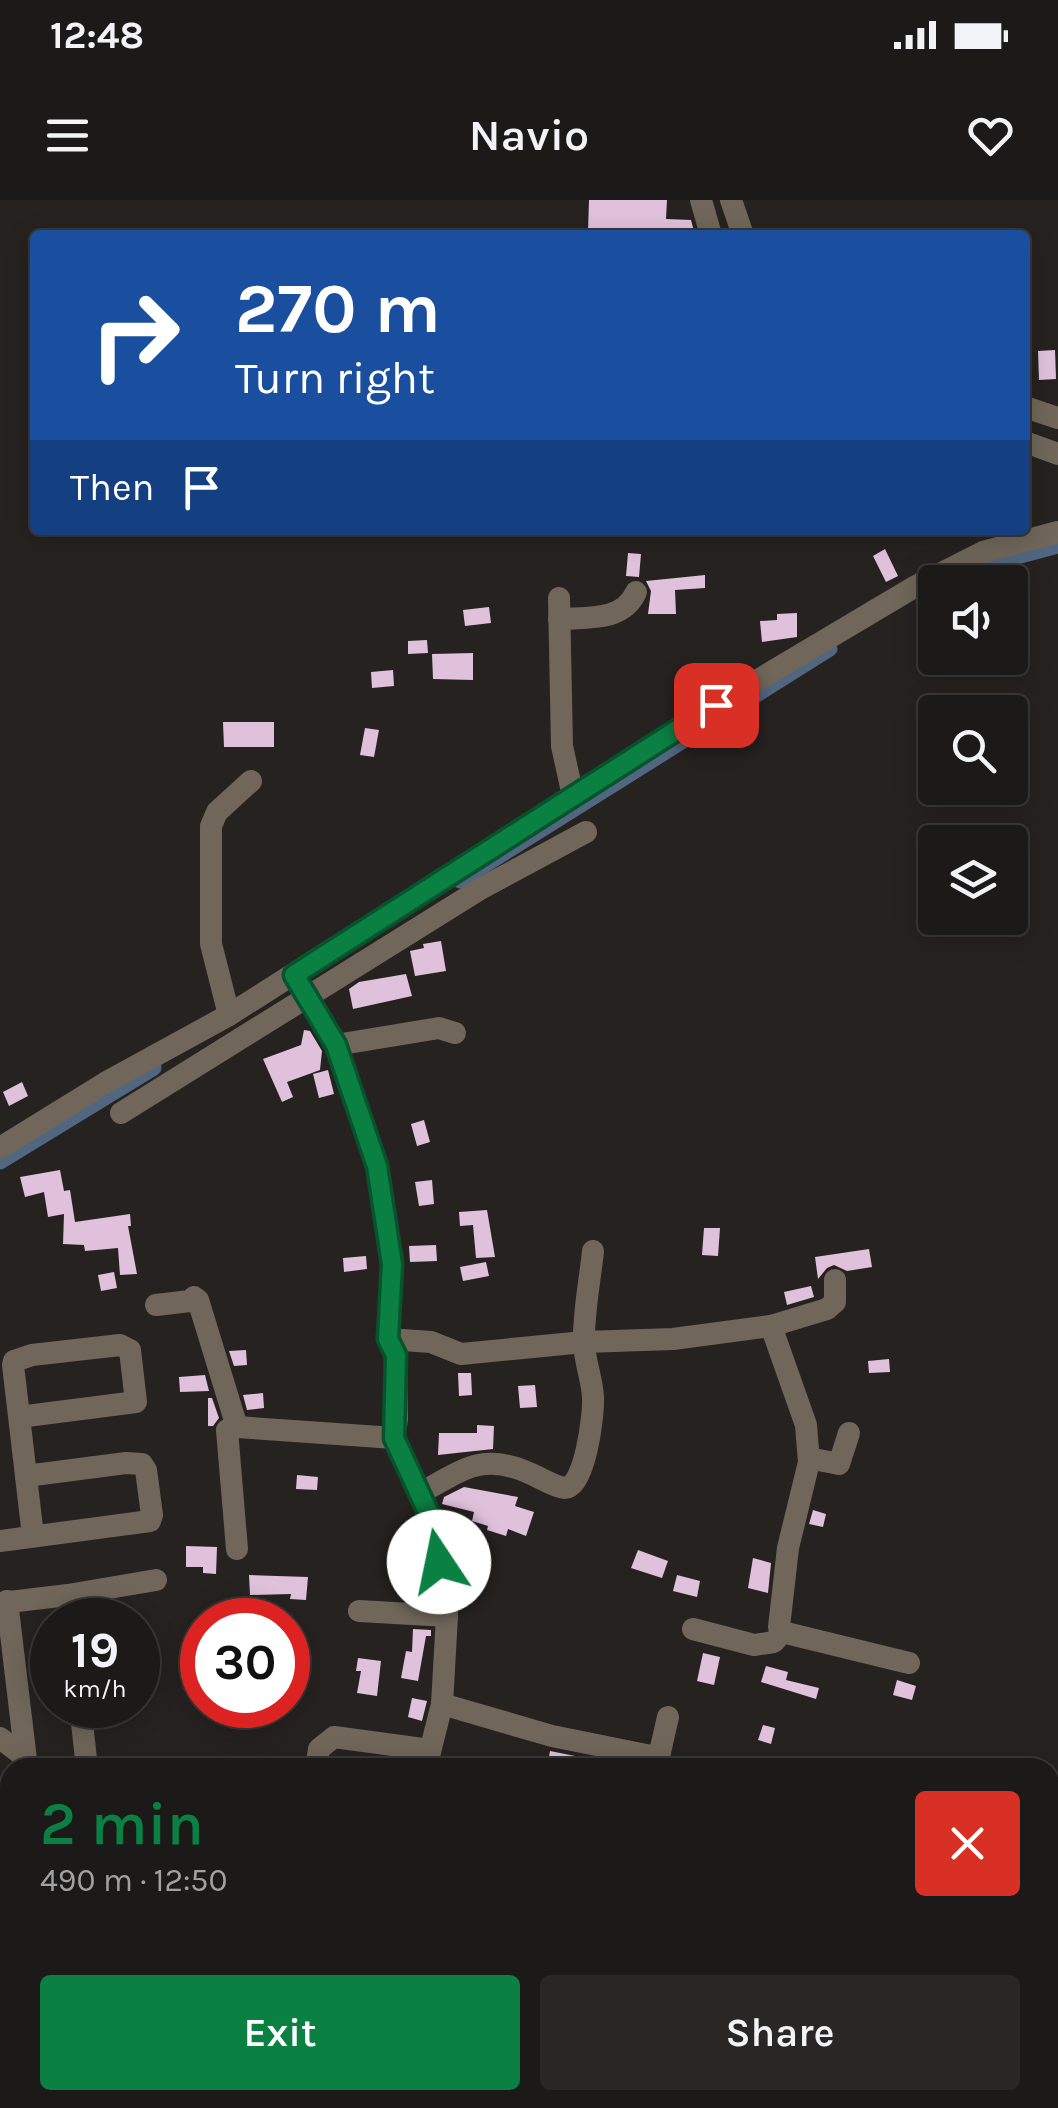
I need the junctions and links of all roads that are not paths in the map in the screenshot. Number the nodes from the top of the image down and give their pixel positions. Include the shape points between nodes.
1 (701, 200) edge
2 (731, 200) edge
3 (710, 230) edge
4 (741, 230) edge
5 (1030, 409) edge
6 (1058, 418) edge
7 (1030, 444) edge
8 (1058, 454) edge
9 (1058, 532) edge
10 (636, 592) dead end
11 (251, 781) dead end
12 (573, 796) junction
13 (586, 832) dead end
14 (375, 939) junction
15 (300, 987) junction
16 (229, 1015) junction
17 (455, 1032) dead end
18 (211, 1042) junction
19 (336, 1045) junction
20 (116, 1104) junction
21 (0, 1148) edge
22 (593, 1251) dead end
23 (835, 1280) dead end
24 (156, 1305) dead end
25 (772, 1326) junction
26 (388, 1339) junction
27 (584, 1342) junction
28 (19, 1417) junction
29 (237, 1428) junction
30 (848, 1433) dead end
31 (394, 1438) junction
32 (809, 1462) junction
33 (26, 1476) junction
34 (422, 1492) junction
35 (33, 1536) junction
36 (0, 1540) edge
37 (237, 1549) dead end
38 (156, 1580) dead end
39 (68, 1595) junction
40 (68, 1598) edge
41 (4, 1602) edge
42 (360, 1611) dead end
43 (447, 1616) junction
44 (693, 1628) dead end
45 (782, 1632) junction
46 (909, 1662) dead end
47 (442, 1704) junction
48 (668, 1718) dead end
49 (83, 1728) edge
50 (0, 1738) edge
51 (22, 1758) edge
52 (25, 1758) edge
53 (86, 1758) edge
54 (318, 1758) edge
55 (428, 1758) edge

1 - 3 street
2 - 4 street
5 - 6 street
7 - 8 street
9 - 12 street via 983,552 916,586
10 - 12 street via 610,616 559,608 562,746
11 - 16 street via 211,826 211,944
12 - 14 street
13 - 14 street
14 - 15 street
15 - 16 street
15 - 18 street
15 - 19 street
16 - 18 street
17 - 19 street via 439,1028
18 - 20 street
18 - 20 street
19 - 26 street via 377,1166 392,1264
20 - 21 street
22 - 27 street
23 - 25 street via 832,1306
24 - 29 street via 198,1300
25 - 27 street via 673,1340
25 - 32 street via 806,1425
26 - 27 street via 431,1342 461,1354
26 - 31 street via 396,1355
27 - 34 street via 594,1398 579,1480 563,1488 488,1461
28 - 28 street via 12,1365 19,1358 120,1345 130,1350 136,1402
28 - 33 street
29 - 31 street
29 - 37 street via 226,1436
30 - 32 street via 840,1464
31 - 34 street
32 - 45 street via 788,1548
33 - 35 street
33 - 35 street via 142,1464 152,1503 150,1521
34 - 43 street via 435,1527
35 - 36 street
38 - 39 street
39 - 40 street
39 - 41 street
41 - 52 street
42 - 43 street
43 - 47 street
44 - 45 street via 754,1645 774,1642
45 - 46 street
47 - 48 street via 651,1756 660,1752
47 - 55 street
49 - 53 street
50 - 51 street
54 - 55 street via 334,1737

